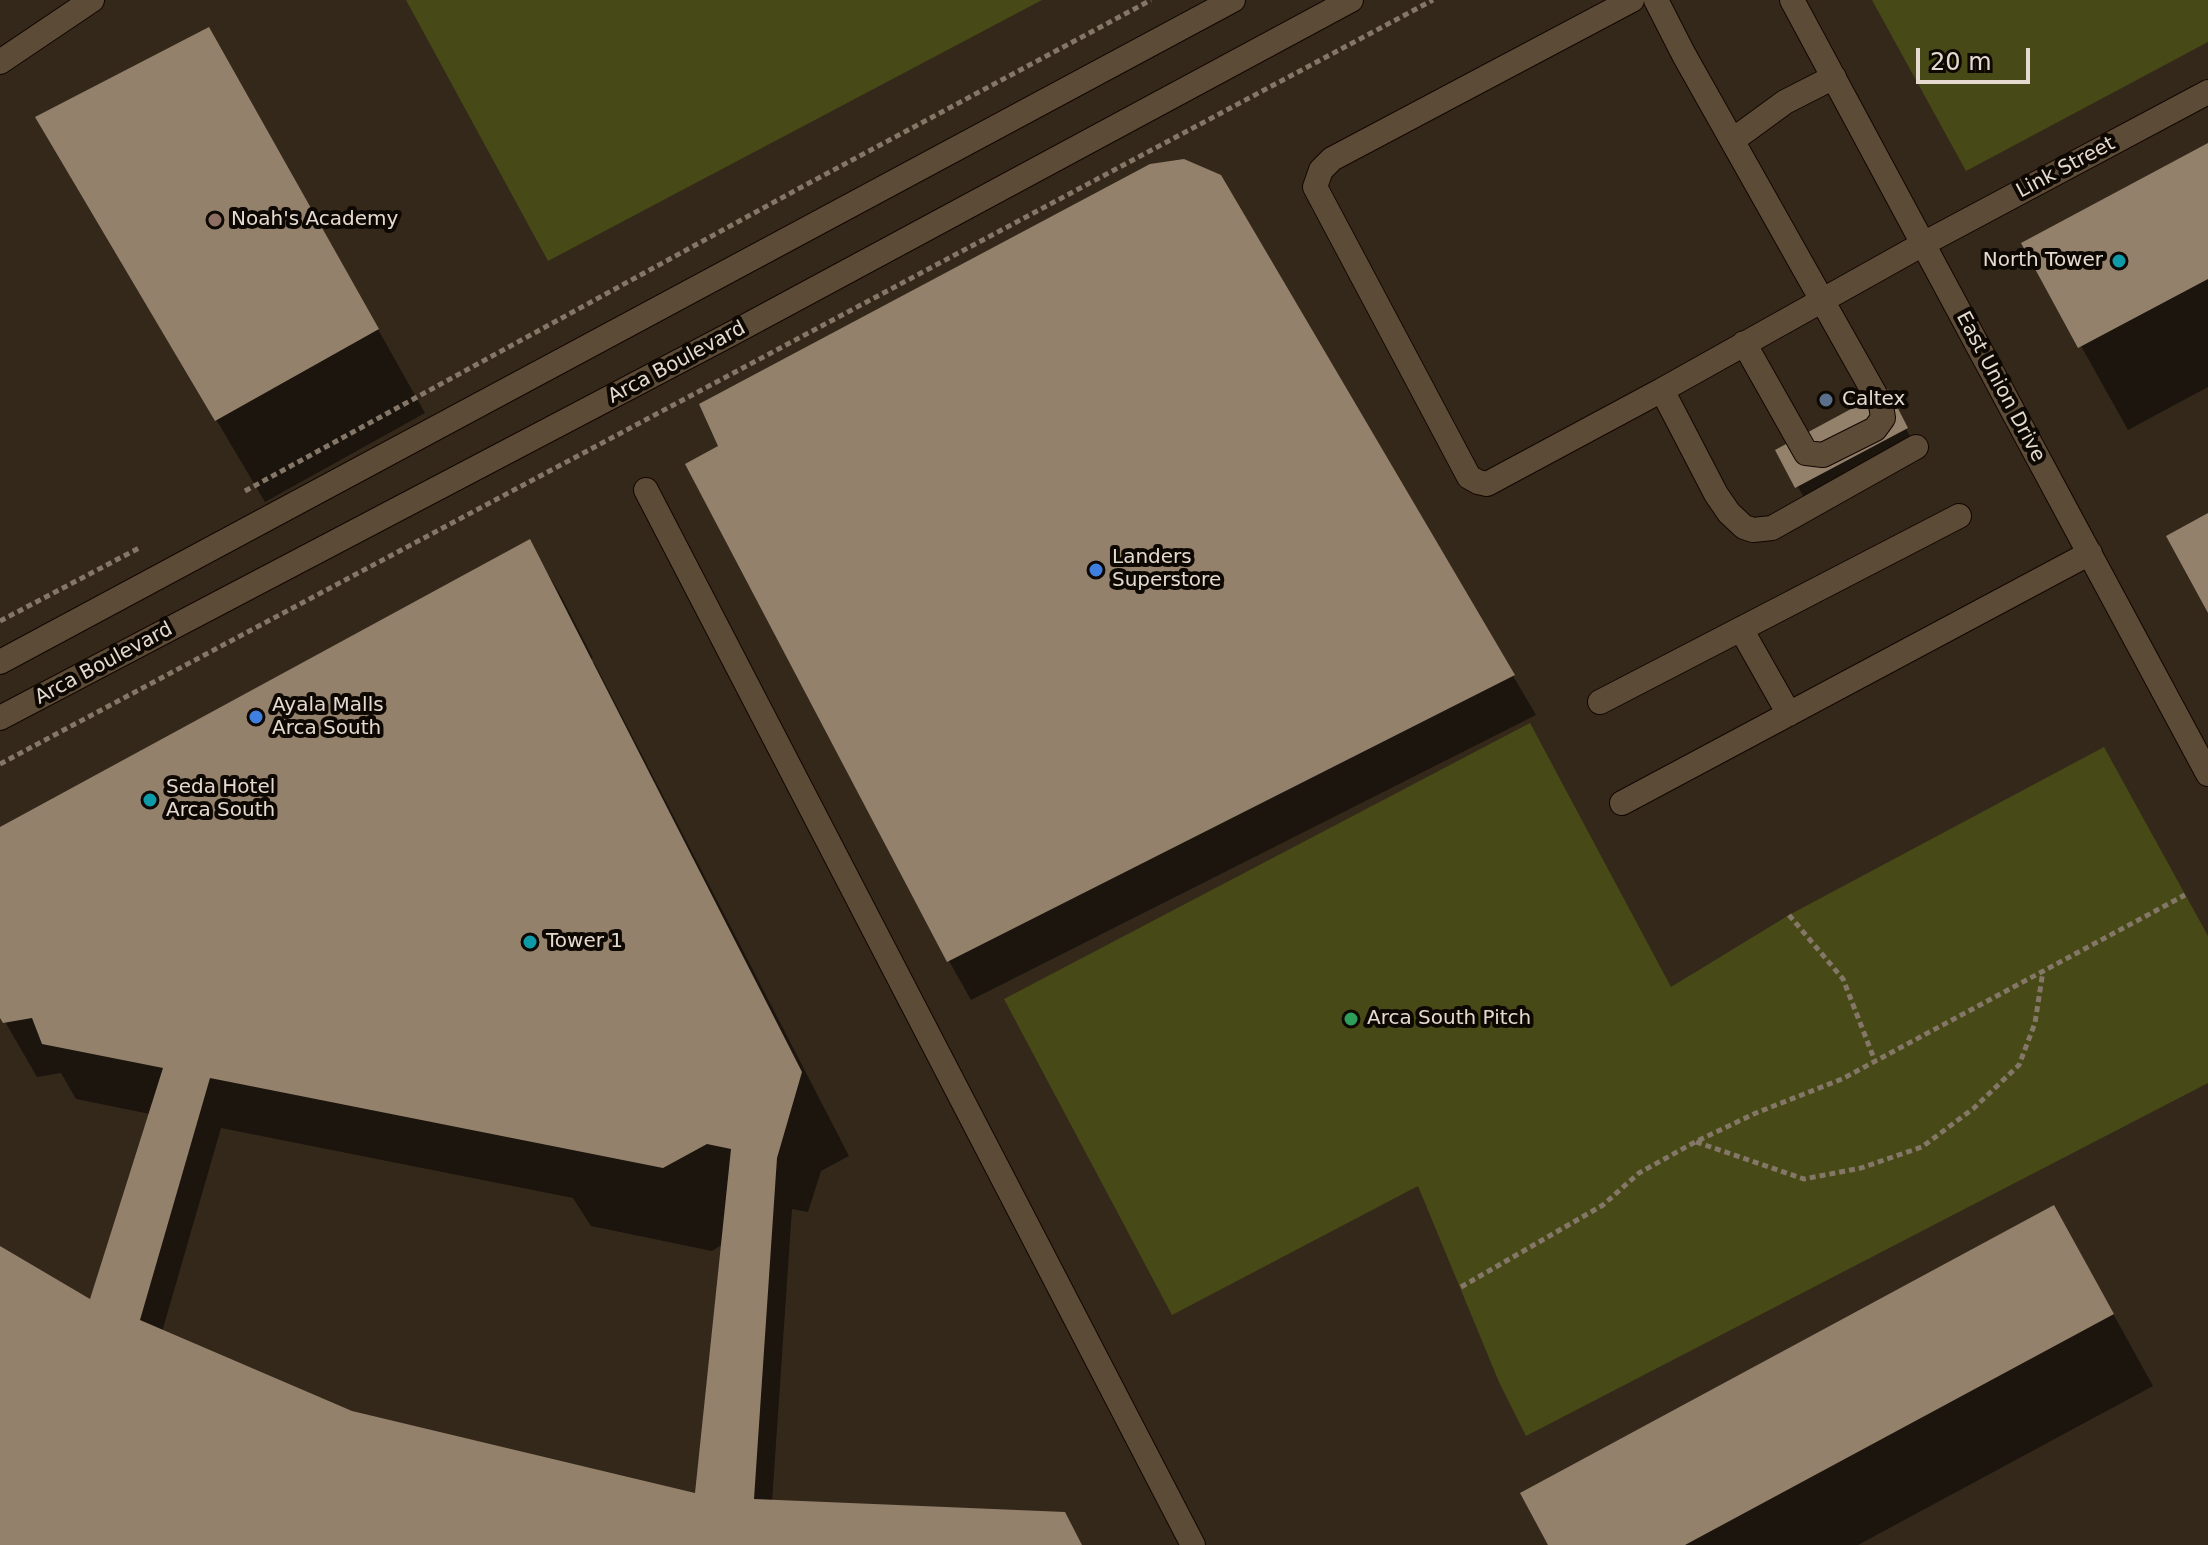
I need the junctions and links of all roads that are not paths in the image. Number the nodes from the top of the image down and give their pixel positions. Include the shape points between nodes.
1 (92, 0) edge
2 (1233, 0) edge
3 (1351, 0) edge
4 (1632, 0) edge
5 (1656, 0) edge
6 (1792, 0) edge
7 (0, 62) edge
8 (1834, 77) junction
9 (2208, 92) edge
10 (1733, 140) junction
11 (1923, 244) junction
12 (1821, 300) junction
13 (1744, 343) junction
14 (1662, 390) junction
15 (1916, 447) dead end
16 (646, 490) dead end
17 (1959, 516) dead end
18 (2090, 553) junction
19 (1741, 629) junction
20 (0, 662) edge
21 (1600, 702) dead end
22 (1789, 714) junction
23 (0, 718) edge
24 (2208, 774) edge
25 (1622, 803) dead end
26 (1193, 1545) edge

1 - 7 street
2 - 20 street
3 - 23 street, Arca Boulevard
4 - 14 street, Link Street via 1332,159 1315,187 1469,477 1487,484
5 - 10 street
6 - 8 street, East Union Drive
8 - 10 street via 1785,102
8 - 11 street, East Union Drive
9 - 11 street, Link Street
10 - 12 street
11 - 12 street, Link Street
11 - 18 street, East Union Drive
12 - 13 street, Link Street
12 - 13 street via 1881,405 1883,418 1875,429 1823,455 1806,453
13 - 14 street, Link Street
14 - 15 street via 1716,494 1729,513 1753,530 1772,528
16 - 26 street
17 - 19 street
18 - 22 street
18 - 24 street, East Union Drive
19 - 21 street
19 - 22 street
22 - 25 street

